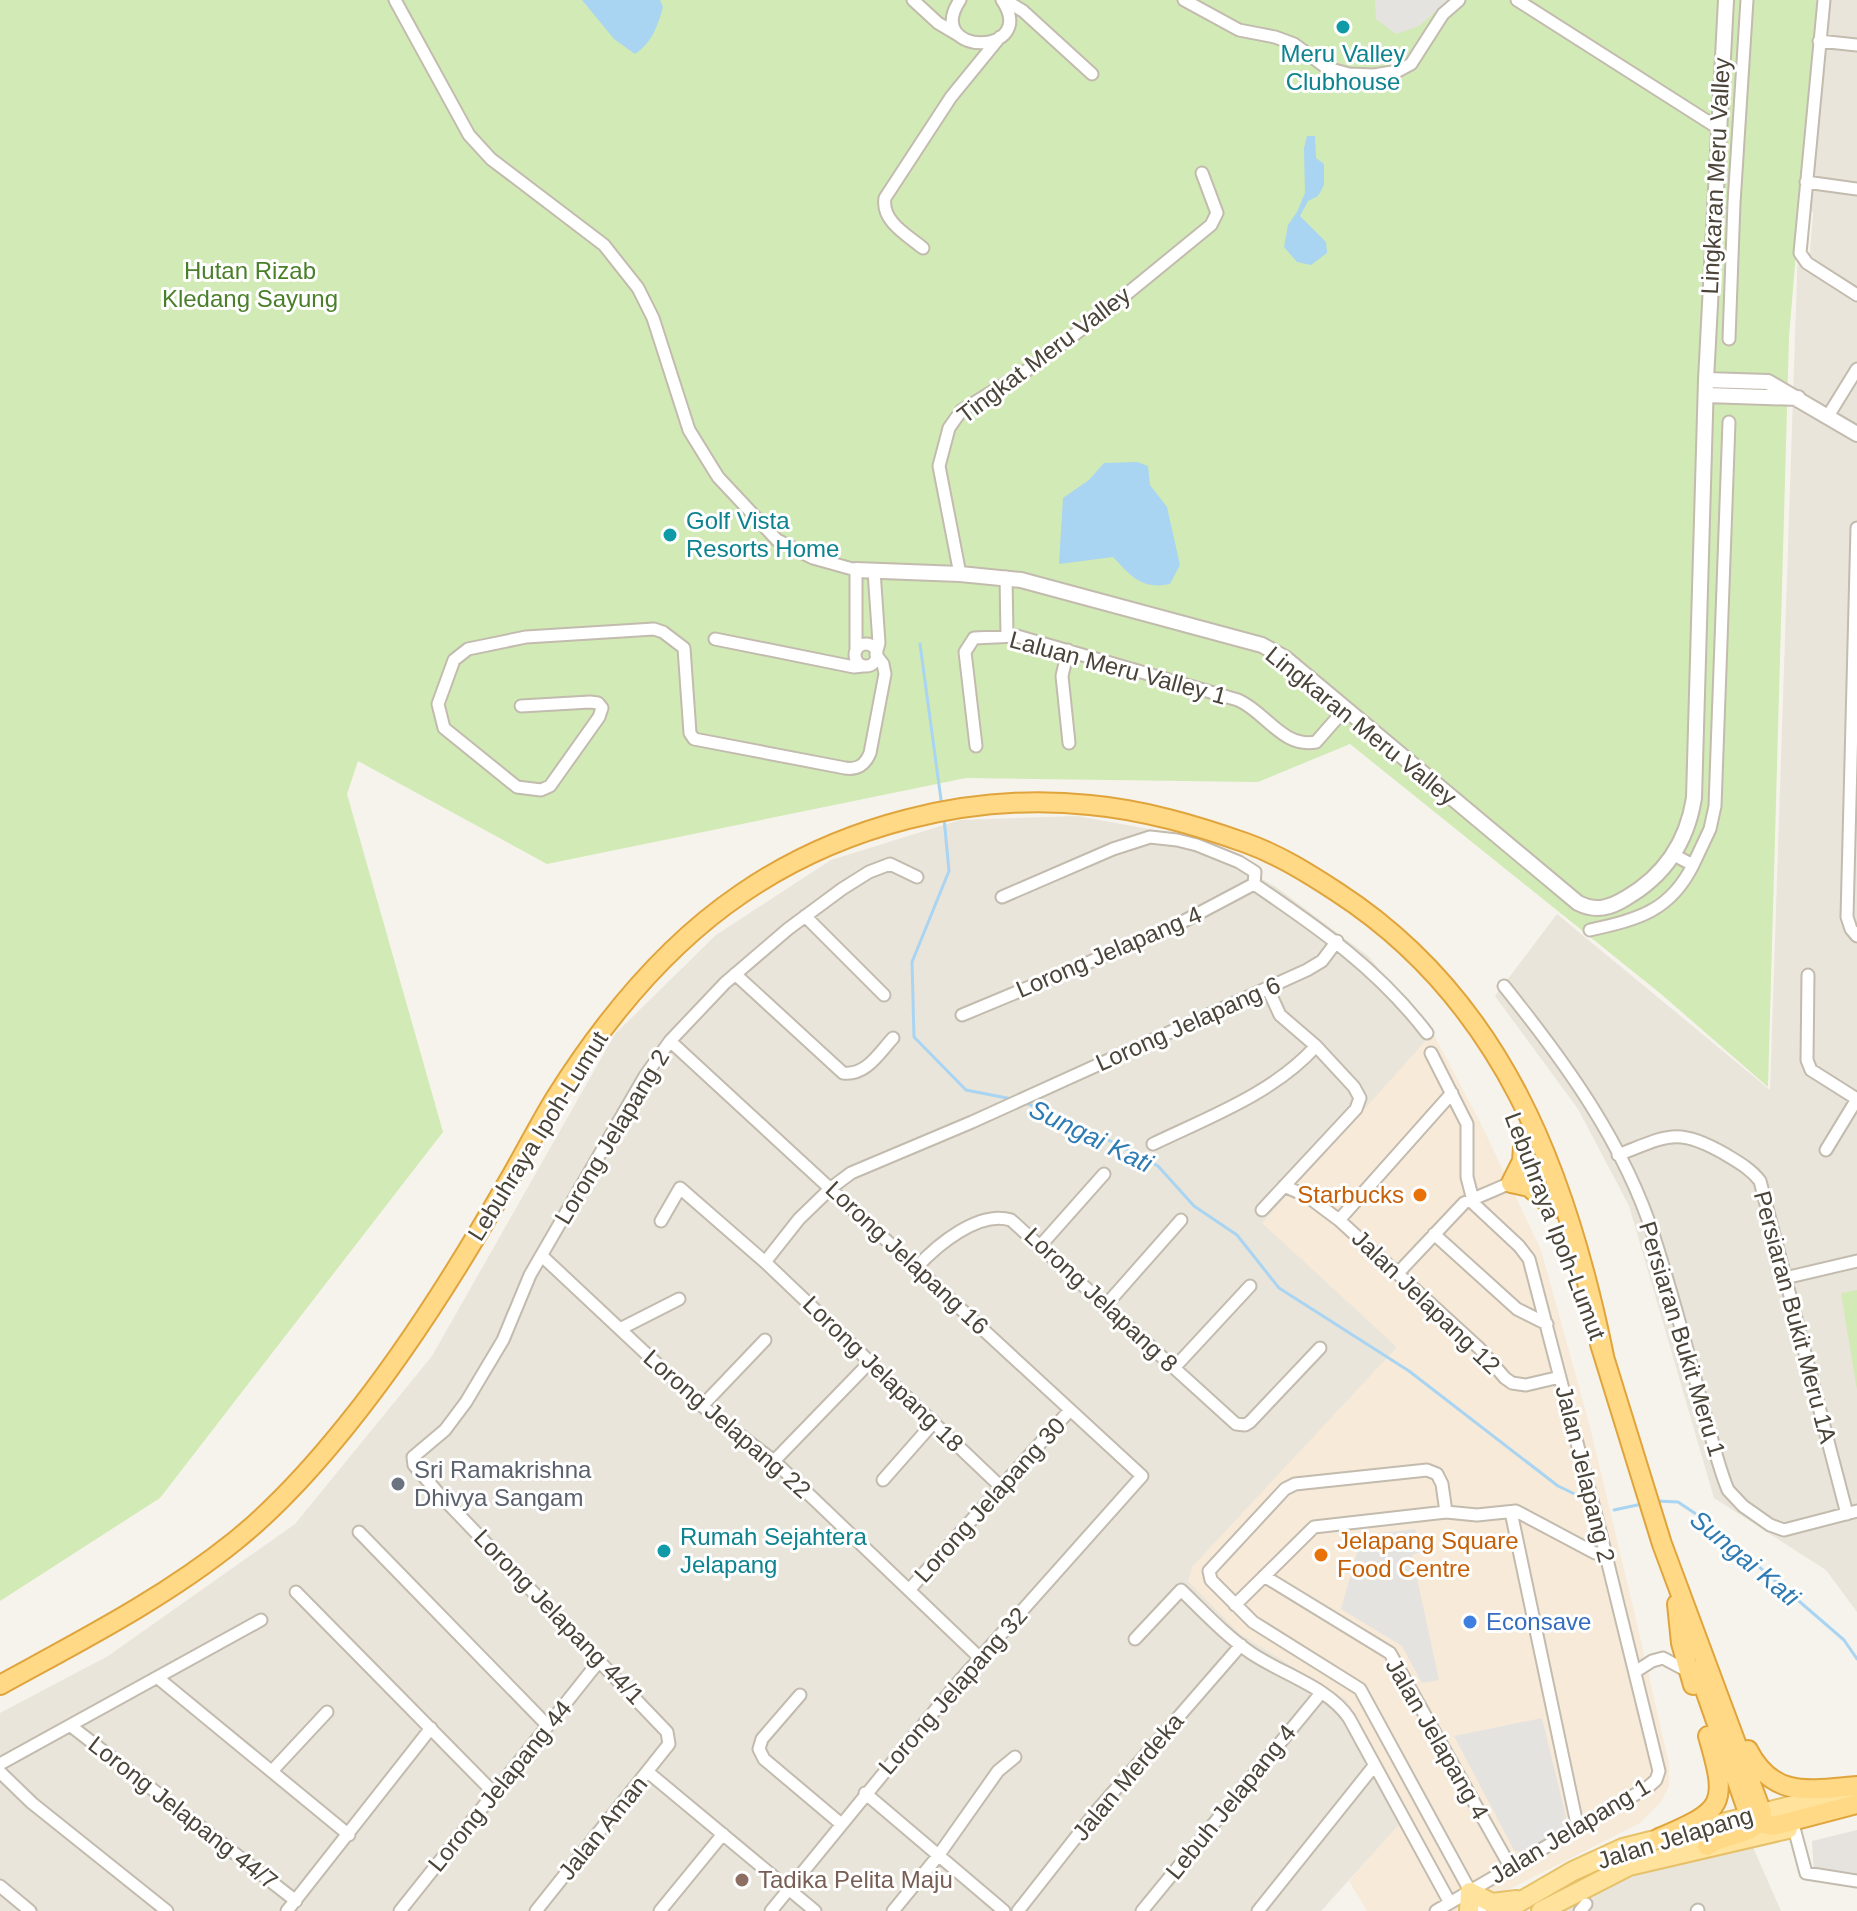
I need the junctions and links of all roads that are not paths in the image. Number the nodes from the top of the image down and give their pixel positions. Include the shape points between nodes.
1 (395, 0) edge
2 (913, 0) edge
3 (1003, 0) edge
4 (1184, 0) edge
5 (1459, 0) edge
6 (1517, 0) edge
7 (1726, 0) edge
8 (1747, 0) edge
9 (1824, 0) edge
10 (958, 3) edge
11 (927, 11) junction
12 (1007, 26) junction
13 (1038, 27) junction
14 (1000, 37) junction
15 (964, 39) junction
16 (1819, 41) junction
17 (1857, 45) edge
18 (971, 71) junction
19 (1092, 74) dead end
20 (1718, 128) junction
21 (1202, 173) dead end
22 (1806, 182) junction
23 (1857, 189) edge
24 (1714, 202) junction
25 (1734, 203) junction
26 (923, 248) dead end
27 (1857, 295) edge
28 (1729, 339) dead end
29 (1857, 369) edge
30 (1706, 388) junction
31 (1828, 416) junction
32 (1729, 422) dead end
33 (1857, 434) edge
34 (1857, 528) edge
35 (1701, 567) junction
36 (1722, 568) junction
37 (856, 570) junction
38 (874, 571) junction
39 (960, 574) junction
40 (1006, 577) junction
41 (855, 599) junction
42 (874, 599) junction
43 (1856, 604) edge
44 (1007, 635) junction
45 (715, 639) dead end
46 (1068, 650) junction
47 (855, 652) junction
48 (876, 654) junction
49 (837, 662) junction
50 (864, 666) junction
51 (882, 684) junction
52 (521, 706) dead end
53 (1345, 709) junction
54 (1854, 724) edge
55 (1069, 743) dead end
56 (976, 746) dead end
57 (1232, 838) junction
58 (1853, 846) edge
59 (1674, 855) junction
60 (1693, 865) junction
61 (917, 877) dead end
62 (1254, 884) junction
63 (1002, 897) dead end
64 (805, 916) junction
65 (1590, 930) dead end
66 (1857, 936) edge
67 (1337, 941) junction
68 (735, 974) junction
69 (1808, 975) dead end
70 (1504, 986) dead end
71 (1268, 989) junction
72 (884, 995) dead end
73 (962, 1015) dead end
74 (1427, 1033) dead end
75 (893, 1038) dead end
76 (670, 1041) junction
77 (1316, 1046) junction
78 (1431, 1053) dead end
79 (1452, 1093) junction
80 (1857, 1099) edge
81 (1524, 1133) junction
82 (1153, 1144) dead end
83 (1826, 1150) dead end
84 (1618, 1155) junction
85 (1545, 1168) junction
86 (1104, 1174) dead end
87 (1511, 1183) junction
88 (1284, 1186) junction
89 (831, 1188) junction
90 (1472, 1199) junction
91 (1554, 1208) junction
92 (1262, 1210) dead end
93 (1181, 1220) dead end
94 (1339, 1220) junction
95 (661, 1221) dead end
96 (1434, 1234) junction
97 (1041, 1245) junction
98 (542, 1256) junction
99 (1857, 1261) edge
100 (765, 1262) junction
101 (917, 1267) junction
102 (1398, 1273) junction
103 (1785, 1278) junction
104 (1250, 1286) dead end
105 (679, 1299) dead end
106 (1106, 1305) junction
107 (1547, 1324) junction
108 (620, 1329) junction
109 (765, 1340) dead end
110 (1320, 1348) dead end
111 (1604, 1356) junction
112 (871, 1361) junction
113 (1174, 1368) junction
114 (1560, 1377) junction
115 (702, 1406) junction
116 (1070, 1410) junction
117 (934, 1422) junction
118 (774, 1461) junction
119 (1142, 1476) joint
120 (883, 1480) dead end
121 (1001, 1487) junction
122 (439, 1494) joint
123 (1446, 1512) junction
124 (1511, 1512) junction
125 (1852, 1512) edge
126 (359, 1532) dead end
127 (1659, 1535) junction
128 (1606, 1552) junction
129 (1264, 1576) junction
130 (909, 1590) junction
131 (296, 1592) dead end
132 (1677, 1604) junction
133 (1235, 1605) junction
134 (261, 1620) dead end
135 (1135, 1639) dead end
136 (1241, 1645) junction
137 (980, 1658) junction
138 (600, 1660) junction
139 (1635, 1672) junction
140 (1689, 1672) junction
141 (1712, 1675) junction
142 (158, 1678) junction
143 (0, 1685) edge
144 (1321, 1693) junction
145 (800, 1695) dead end
146 (327, 1712) dead end
147 (71, 1726) junction
148 (548, 1726) junction
149 (431, 1728) junction
150 (669, 1744) joint
151 (1015, 1757) dead end
152 (0, 1764) edge
153 (1374, 1766) junction
154 (272, 1771) junction
155 (1659, 1771) joint
156 (0, 1772) edge
157 (649, 1773) junction
158 (1857, 1788) edge
159 (494, 1793) junction
160 (865, 1793) junction
161 (1857, 1804) edge
162 (1857, 1812) edge
163 (1756, 1817) junction
164 (840, 1823) junction
165 (1794, 1828) junction
166 (1578, 1829) junction
167 (723, 1834) junction
168 (349, 1835) junction
169 (1659, 1838) junction
170 (1707, 1846) junction
171 (938, 1856) junction
172 (1511, 1868) junction
173 (1857, 1881) edge
174 (0, 1886) edge
175 (789, 1889) junction
176 (1470, 1892) junction
177 (1527, 1898) junction
178 (296, 1901) junction
179 (1450, 1903) junction
180 (30, 1911) edge
181 (167, 1911) edge
182 (287, 1911) edge
183 (400, 1911) edge
184 (536, 1911) edge
185 (660, 1911) edge
186 (771, 1911) edge
187 (815, 1911) edge
188 (893, 1911) edge
189 (1004, 1911) edge
190 (1018, 1911) edge
191 (1142, 1911) edge
192 (1258, 1911) edge
193 (1436, 1911) edge
194 (1469, 1911) edge
195 (1481, 1911) edge
196 (1504, 1911) edge
197 (1541, 1911) edge

1 - 37 street, Lingkaran Meru Valley via 474,141 597,238 638,288 689,430 718,477 777,540 813,558
2 - 11 street
3 - 12 street
3 - 13 street
4 - 5 street via 1239,30 1294,44 1327,68 1374,75 1411,64 1443,14
6 - 20 street
7 - 20 street, Lingkaran Meru Valley
8 - 25 street
9 - 16 street
10 - 11 street via 942,14
10 - 15 street via 955,26
11 - 15 street
12 - 13 street via 1021,21
12 - 14 street
13 - 19 street
14 - 15 street via 987,44
14 - 18 street
15 - 18 street via 975,57
16 - 17 street
16 - 22 street
18 - 26 street via 885,198 886,214
20 - 24 street, Lingkaran Meru Valley
21 - 39 street, Tingkat Meru Valley via 1217,213 1211,225 1040,361 953,420 939,466
22 - 23 street
22 - 27 street via 1802,258
24 - 25 street
24 - 30 street, Lingkaran Meru Valley
25 - 28 street
29 - 31 street
30 - 31 street via 1768,382
30 - 35 street, Lingkaran Meru Valley
31 - 33 street
32 - 36 street
34 - 43 street
35 - 36 street
35 - 59 street, Lingkaran Meru Valley via 1694,798
36 - 60 street via 1715,806
37 - 38 street, Lingkaran Meru Valley
37 - 41 street
38 - 39 street, Lingkaran Meru Valley
38 - 42 street
39 - 40 street, Lingkaran Meru Valley
40 - 44 street
40 - 53 street, Lingkaran Meru Valley via 1262,645
41 - 42 street
41 - 47 street
42 - 48 street
43 - 54 street
44 - 46 street, Laluan Meru Valley 1
44 - 56 street, Laluan Meru Valley 1 via 974,638 965,652
45 - 49 street
46 - 53 street, Laluan Meru Valley 1 via 1238,700 1298,742 1316,742
46 - 55 street via 1062,670
47 - 48 street via 867,645
47 - 49 street
47 - 50 street
48 - 50 street via 873,663
48 - 51 street via 885,669
49 - 50 street
50 - 51 street via 876,672
51 - 52 street via 870,753 862,766 852,769 694,739 684,648 659,630 541,635 461,652 438,704 444,728 517,787 541,790 550,786 602,708 590,702
53 - 59 street, Lingkaran Meru Valley via 1584,906 1614,905 1652,881
54 - 58 street
57 - 81 highway, Lebuhraya Ipoh-Lumut via 1329,897 1419,973 1469,1034
57 - 85 highway, Lebuhraya Ipoh-Lumut via 1288,862 1348,899 1447,985 1500,1061 1525,1109
57 - 143 highway, Lebuhraya Ipoh-Lumut via 1155,815 1091,805 1034,802 971,808 852,837 789,865 738,896 685,939 629,999 581,1062 404,1349 292,1488 231,1544 121,1620
58 - 66 street via 1847,917
59 - 60 street
60 - 65 street via 1675,894 1650,913
61 - 64 street, Lorong Jelapang 2 via 884,866
62 - 63 street via 1255,872 1239,862 1177,840 1150,837
62 - 67 street
62 - 73 street, Lorong Jelapang 4 via 1169,929
64 - 68 street, Lorong Jelapang 2
64 - 72 street
67 - 71 street, Lorong Jelapang 6 via 1322,961
67 - 74 street via 1378,977
68 - 75 street via 843,1073 864,1069
68 - 76 street, Lorong Jelapang 2
69 - 80 street via 1807,1060 1811,1070
70 - 84 street, Persiaran Bukit Meru 1 via 1575,1079
71 - 77 street via 1280,1015
71 - 89 street, Lorong Jelapang 6 via 851,1173
76 - 89 street, Lorong Jelapang 16
76 - 98 street, Lorong Jelapang 2
77 - 82 street via 1251,1096
77 - 88 street via 1360,1098 1356,1109
78 - 79 street
79 - 90 street via 1467,1124
79 - 94 street
80 - 83 street
81 - 85 highway, Lebuhraya Ipoh-Lumut
81 - 87 highway via 1522,1161
84 - 103 street, Persiaran Bukit Meru 1A via 1683,1136 1744,1166 1760,1181
84 - 125 street, Persiaran Bukit Meru 1 via 1653,1233 1728,1490 1743,1506 1784,1530
85 - 87 street
85 - 91 highway, Lebuhraya Ipoh-Lumut
85 - 111 highway, Lebuhraya Ipoh-Lumut via 1576,1236
86 - 97 street
87 - 90 street
87 - 91 highway via 1529,1187
88 - 92 street
88 - 94 street, Jalan Jelapang 12
89 - 100 street
89 - 101 street, Lorong Jelapang 16
90 - 96 street
90 - 107 street, Jalan Jelapang 2 via 1525,1252
91 - 111 highway, Lebuhraya Ipoh-Lumut
93 - 106 street
94 - 102 street, Jalan Jelapang 12
95 - 100 street, Lorong Jelapang 18 via 680,1188
96 - 102 street
96 - 107 street via 1517,1309
97 - 101 street, Lorong Jelapang 8 via 1011,1220 994,1218 942,1242
97 - 106 street, Lorong Jelapang 8
98 - 108 street, Lorong Jelapang 22
98 - 122 street, Lorong Jelapang 2 via 503,1340 461,1410 413,1457
99 - 103 street
100 - 112 street, Lorong Jelapang 18
101 - 116 street, Lorong Jelapang 16
102 - 114 street, Jalan Jelapang 12 via 1512,1383
103 - 125 street, Persiaran Bukit Meru 1A
104 - 113 street
105 - 108 street
106 - 113 street, Lorong Jelapang 8
107 - 114 street, Jalan Jelapang 2
108 - 115 street, Lorong Jelapang 22
109 - 115 street
110 - 113 street, Lorong Jelapang 8 via 1245,1425 1236,1424
111 - 127 highway, Lebuhraya Ipoh-Lumut
112 - 117 street, Lorong Jelapang 18
112 - 118 street
114 - 128 street, Jalan Jelapang 2
115 - 118 street, Lorong Jelapang 22
116 - 119 street, Lorong Jelapang 16
116 - 121 street, Lorong Jelapang 30
117 - 120 street
117 - 121 street, Lorong Jelapang 18
118 - 130 street, Lorong Jelapang 22
119 - 137 street, Lorong Jelapang 32
121 - 130 street, Lorong Jelapang 30
122 - 138 street, Lorong Jelapang 44/1
123 - 124 street
123 - 129 street via 1314,1527
123 - 133 street via 1442,1484 1427,1470 1290,1486 1210,1567 1211,1580
124 - 128 street via 1528,1515 1595,1553
124 - 166 street
126 - 148 street
127 - 132 highway, Lebuhraya Ipoh-Lumut
127 - 141 highway, Lebuhraya Ipoh-Lumut
128 - 139 street, Jalan Jelapang 2
129 - 133 street
129 - 172 street, Jalan Jelapang 4 via 1390,1653
130 - 137 street, Lorong Jelapang 22
131 - 149 street
132 - 140 highway
132 - 163 highway, Lebuhraya Ipoh-Lumut
133 - 176 street via 1253,1622 1360,1689
134 - 142 street
135 - 136 street via 1181,1590
136 - 144 street
136 - 190 street, Jalan Merdeka
137 - 160 street, Lorong Jelapang 32
138 - 148 street, Lorong Jelapang 44
138 - 150 street, Lorong Jelapang 44/1 via 667,1732
139 - 140 street via 1663,1658
139 - 155 street, Jalan Jelapang 2
140 - 169 highway via 1720,1791 1704,1816
141 - 158 highway via 1752,1758 1769,1777 1798,1790
141 - 163 highway, Lebuhraya Ipoh-Lumut
142 - 147 street
142 - 154 street
144 - 153 street via 1343,1708
144 - 191 street, Lebuh Jelapang 4
145 - 164 street via 759,1749 764,1759
146 - 154 street
147 - 152 street
147 - 178 street, Lorong Jelapang 44/7
148 - 159 street, Lorong Jelapang 44
149 - 159 street
149 - 168 street
150 - 157 street, Jalan Aman
151 - 171 street via 1005,1763
153 - 179 street
153 - 192 street
154 - 168 street
155 - 166 street, Jalan Jelapang 1 via 1648,1787
156 - 181 street
157 - 167 street
157 - 184 street, Jalan Aman
158 - 163 main road, Jalan Jelapang
159 - 183 street, Lorong Jelapang 44
160 - 164 street, Lorong Jelapang 32
160 - 171 street
161 - 163 highway via 1773,1826
162 - 165 main road, Jalan Jelapang
163 - 169 main road, Jalan Jelapang
163 - 170 highway via 1745,1832
164 - 175 street, Lorong Jelapang 32
165 - 170 main road, Jalan Jelapang
165 - 173 street via 1806,1873
166 - 172 street, Jalan Jelapang 1
167 - 175 street
167 - 185 street
168 - 178 street
169 - 177 main road, Jalan Jelapang via 1609,1853
170 - 197 main road, Jalan Jelapang via 1629,1866
171 - 188 street
171 - 189 street
172 - 176 street, Jalan Jelapang 1
174 - 180 street
175 - 186 street, Lorong Jelapang 32
175 - 187 street
176 - 177 main road via 1498,1904
176 - 179 street, Jalan Jelapang 1
176 - 194 main road
176 - 195 street
177 - 196 main road, Jalan Jelapang
178 - 182 street
179 - 193 street, Jalan Jelapang 1

